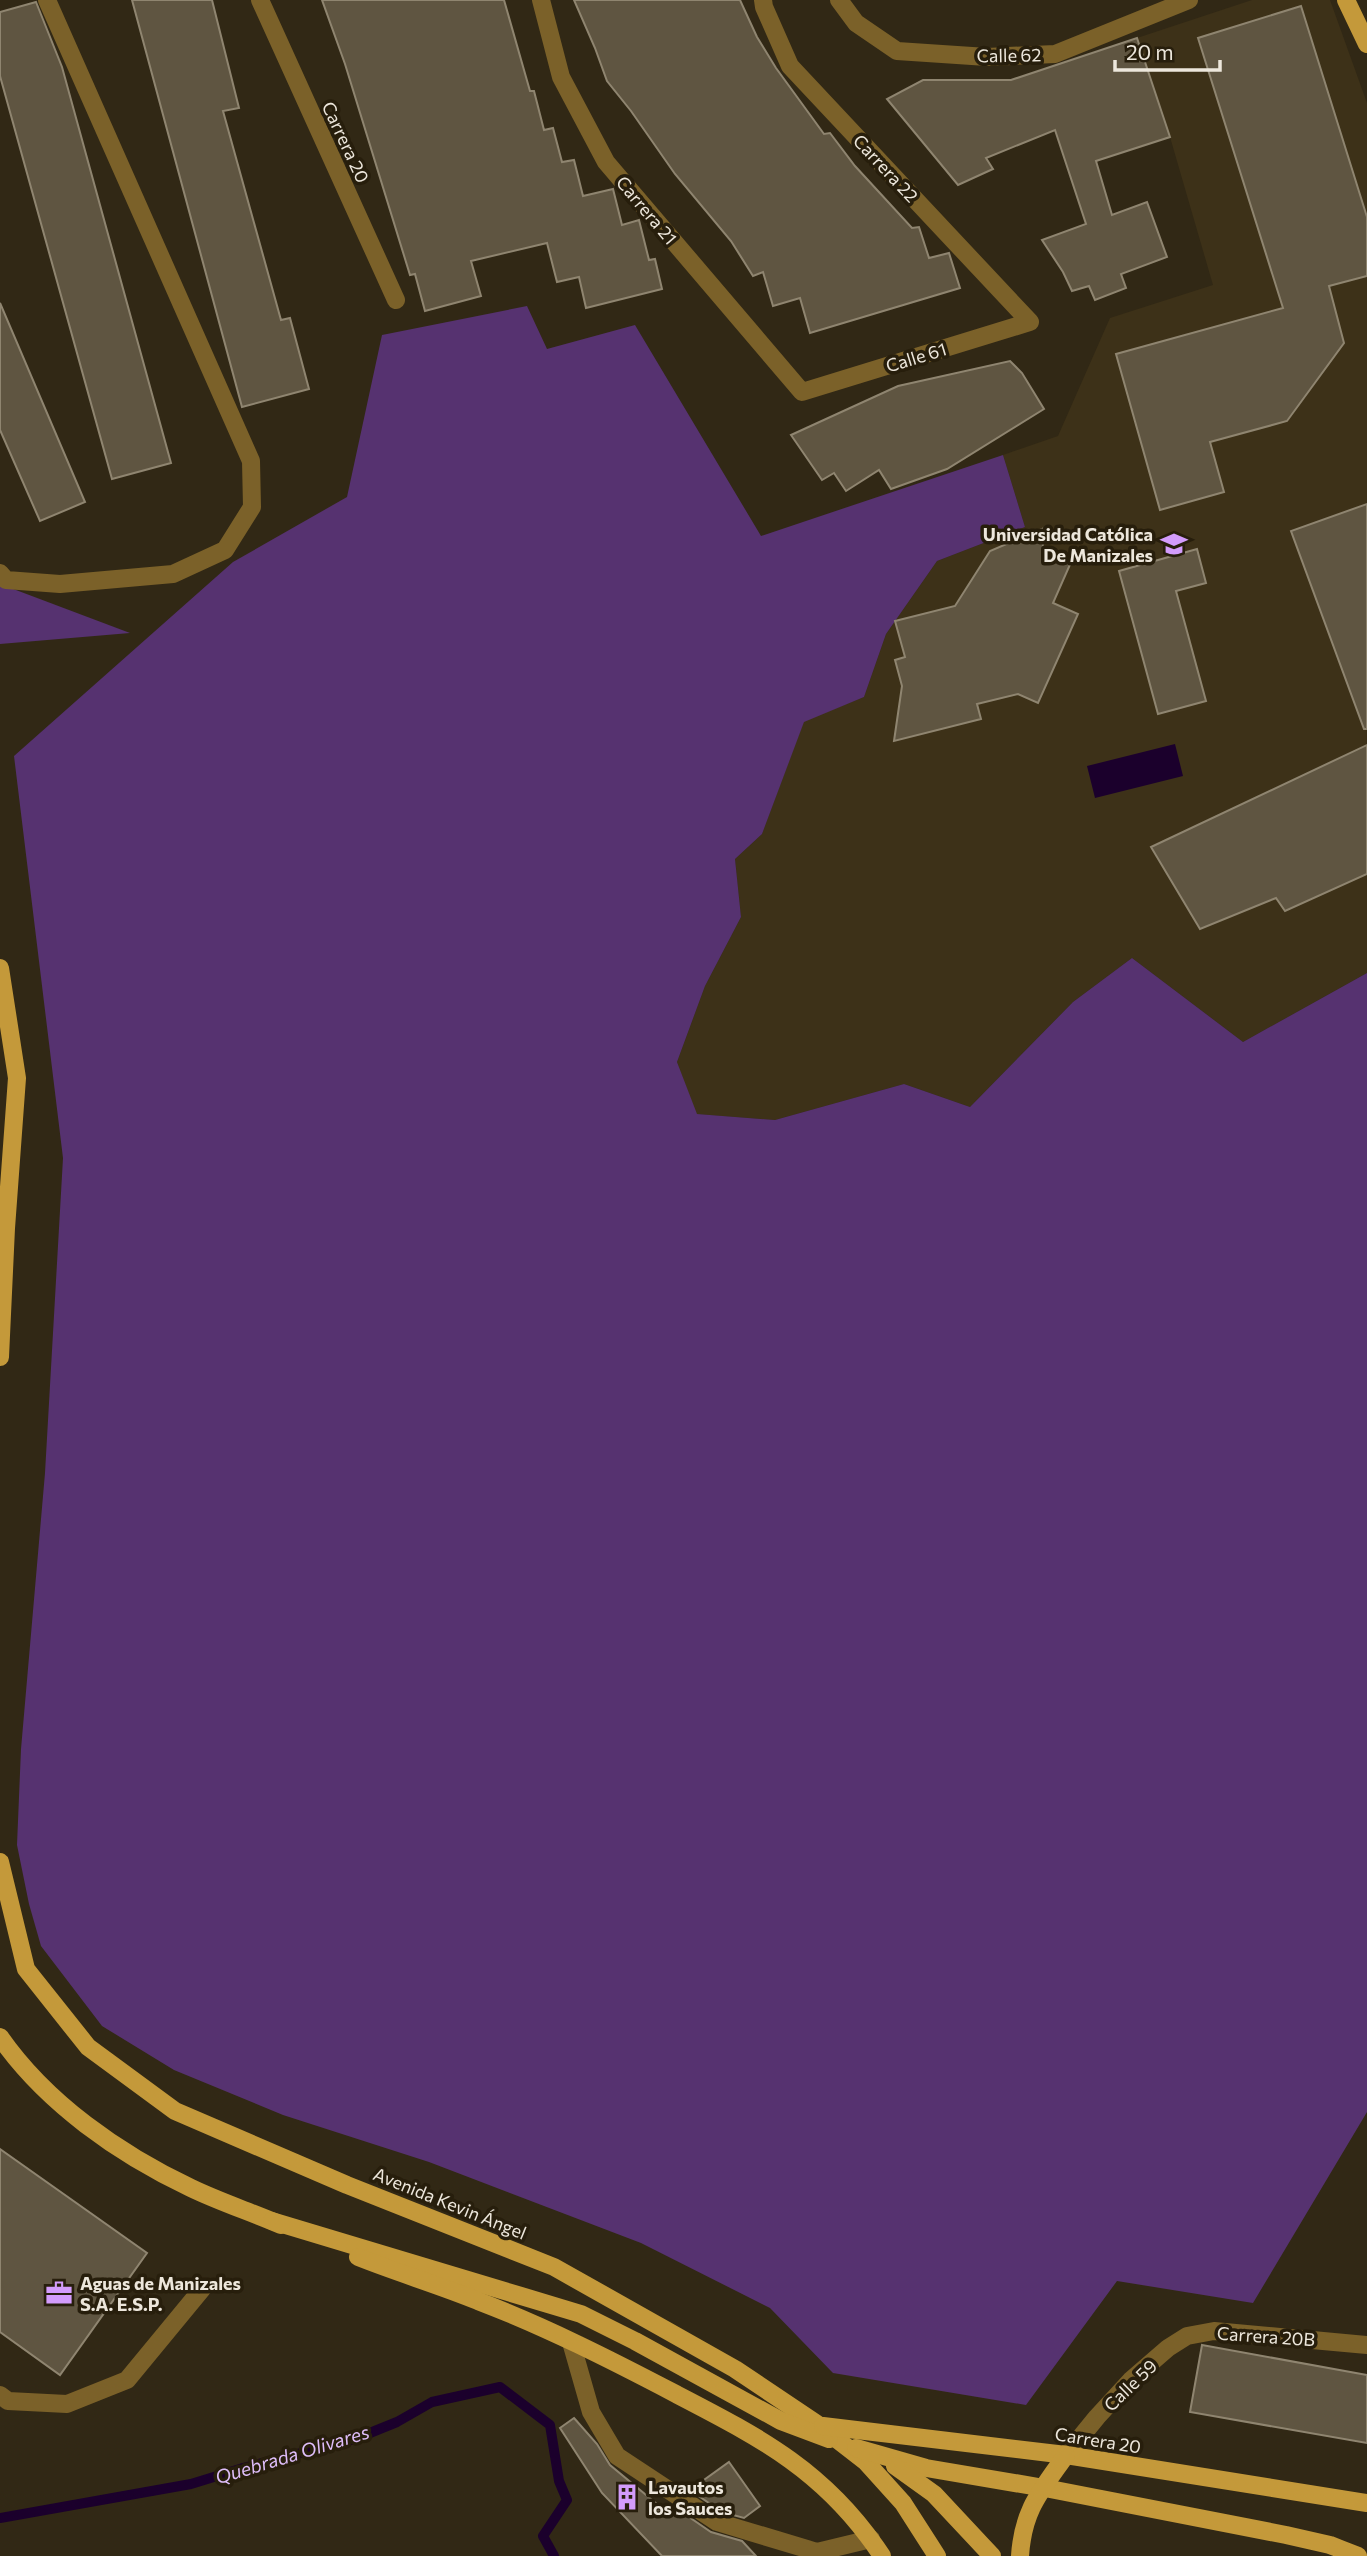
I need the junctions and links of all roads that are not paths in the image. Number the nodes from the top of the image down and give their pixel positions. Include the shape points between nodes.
1 (47, 0) edge
2 (260, 0) edge
3 (541, 0) edge
4 (763, 0) edge
5 (839, 0) edge
6 (1189, 0) edge
7 (1346, 0) edge
8 (1367, 44) edge
9 (396, 300) dead end
10 (1030, 323) joint
11 (802, 392) joint
12 (0, 573) edge
13 (0, 968) edge
14 (5, 1192) edge
15 (0, 1357) edge
16 (0, 1862) edge
17 (0, 2037) edge
18 (272, 2221) junction
19 (202, 2289) dead end
20 (571, 2342) junction
21 (1367, 2345) edge
22 (1168, 2348) joint
23 (0, 2395) edge
24 (820, 2431) junction
25 (1066, 2455) junction
26 (1367, 2503) edge
27 (871, 2539) junction
28 (882, 2556) edge
29 (937, 2556) edge
30 (992, 2556) edge
31 (1020, 2556) edge
32 (1358, 2556) edge

1 - 12 street via 251,461 252,507 225,550 173,575 60,584 6,580
2 - 9 street, Carrera 20
3 - 11 street, Carrera 21 via 561,77 606,162
4 - 10 street, Carrera 22 via 790,66
5 - 6 street, Calle 62 via 856,23 897,51 987,57 1055,54
7 - 8 main road
10 - 11 street, Calle 61
13 - 14 main road via 17,1078
14 - 15 main road
16 - 24 main road, Avenida Kevin Ángel via 26,1969 88,2047 175,2110 346,2185 554,2267 735,2369
17 - 18 main road via 54,2100 123,2149 191,2188
18 - 20 main road
18 - 24 main road via 581,2314 781,2421
19 - 23 street via 127,2380 67,2404 8,2401
20 - 27 main road via 768,2443 834,2495
20 - 27 street via 591,2412 617,2456 717,2522 817,2552
21 - 22 street, Carrera 20B via 1214,2331 1187,2336
22 - 25 street, Calle 59 via 1123,2389
24 - 25 main road, Carrera 20
24 - 29 main road, Avenida Kevin Ángel via 866,2462 898,2496
24 - 30 main road via 877,2455 925,2487
24 - 32 main road via 887,2459 1330,2545
25 - 26 main road, Carrera 20
25 - 31 main road via 1031,2505 1021,2532
27 - 28 main road

